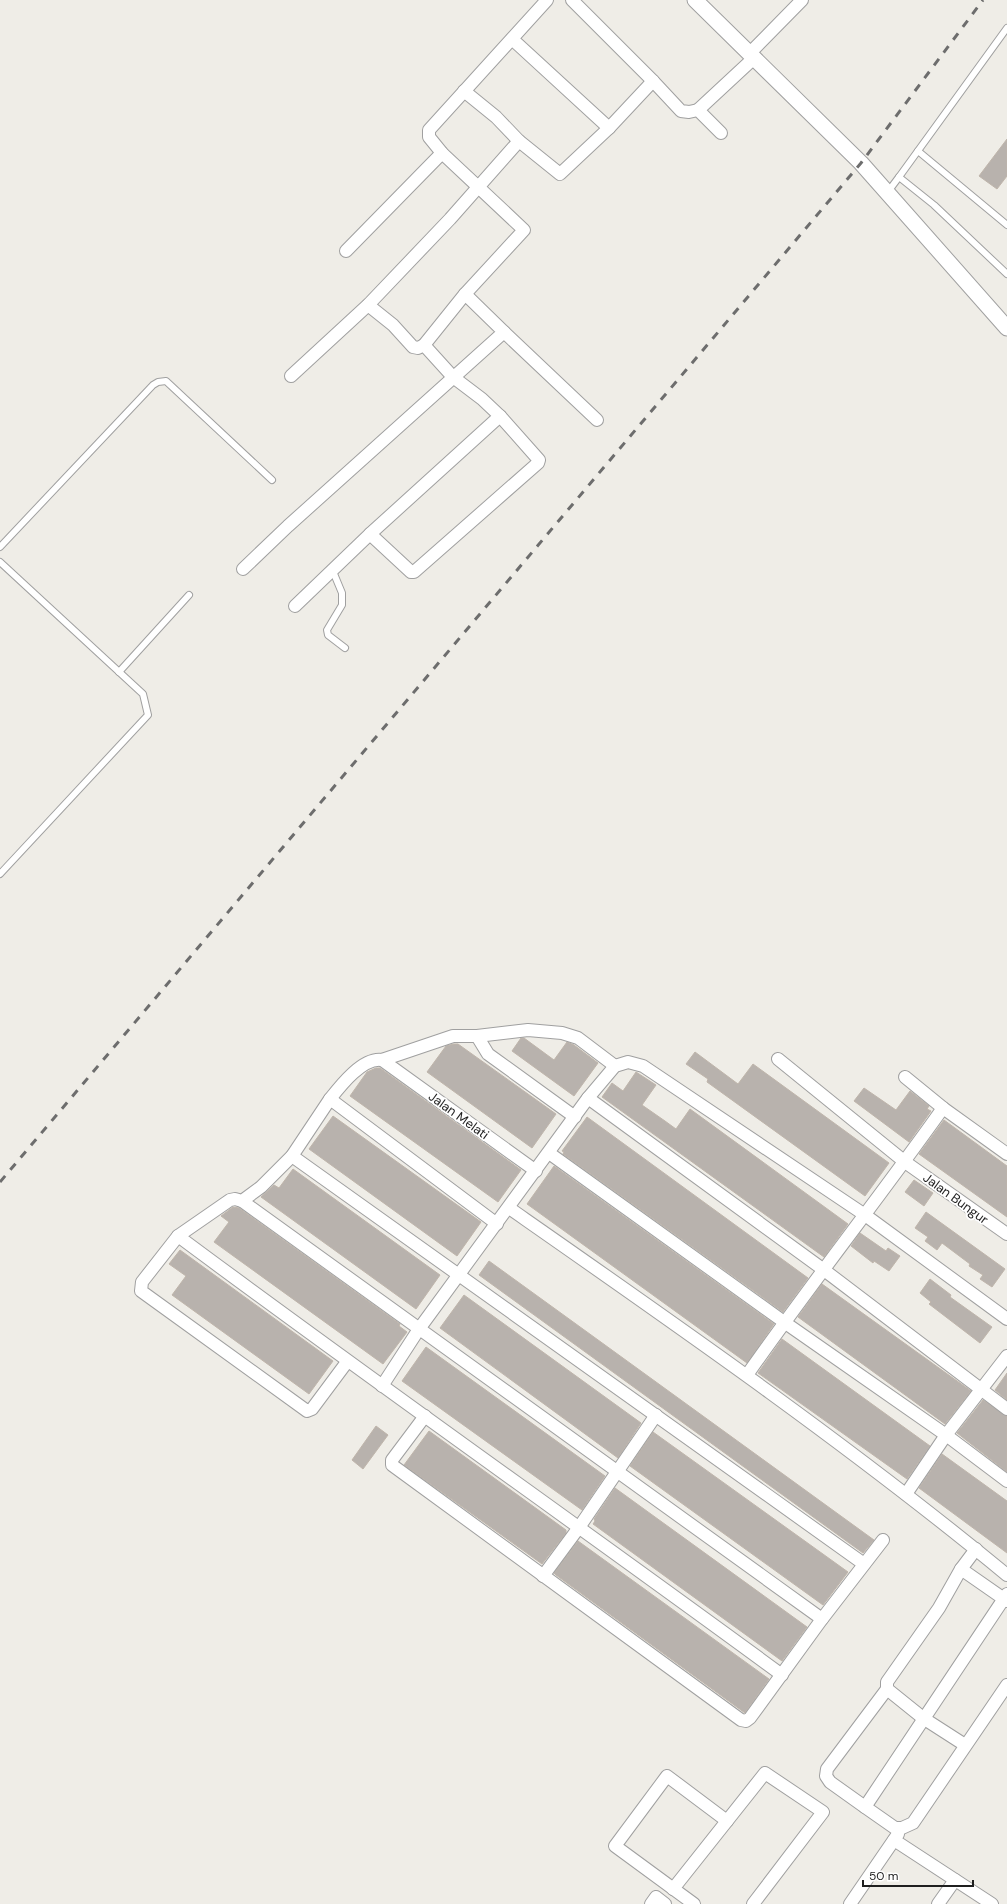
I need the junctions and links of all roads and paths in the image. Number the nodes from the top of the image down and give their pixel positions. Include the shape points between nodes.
1 (547, 0) edge
2 (572, 0) edge
3 (695, 0) edge
4 (802, 0) edge
5 (1007, 28) edge
6 (512, 39) junction
7 (751, 56) junction
8 (653, 81) junction
9 (464, 91) junction
10 (698, 110) junction
11 (609, 128) junction
12 (721, 132) dead end
13 (519, 141) junction
14 (918, 151) junction
15 (442, 153) junction
16 (899, 177) junction
17 (478, 186) junction
18 (887, 194) junction
19 (1007, 225) edge
20 (346, 251) dead end
21 (1007, 274) edge
22 (465, 294) junction
23 (368, 305) junction
24 (1007, 328) edge
25 (504, 332) junction
26 (424, 345) junction
27 (291, 376) dead end
28 (453, 377) junction
29 (500, 416) junction
30 (596, 420) dead end
31 (272, 480) dead end
32 (370, 534) junction
33 (0, 547) edge
34 (0, 562) edge
35 (243, 569) dead end
36 (332, 570) junction
37 (190, 595) dead end
38 (295, 606) dead end
39 (345, 648) dead end
40 (119, 672) junction
41 (0, 874) edge
42 (477, 1036) junction
43 (778, 1059) dead end
44 (382, 1060) junction
45 (615, 1066) junction
46 (905, 1077) dead end
47 (588, 1098) junction
48 (330, 1099) junction
49 (943, 1108) junction
50 (574, 1116) junction
51 (549, 1153) junction
52 (1007, 1154) edge
53 (292, 1156) junction
54 (905, 1162) junction
55 (536, 1171) junction
56 (242, 1201) junction
57 (509, 1208) junction
58 (865, 1215) junction
59 (497, 1224) junction
60 (1007, 1234) edge
61 (178, 1236) junction
62 (824, 1270) junction
63 (459, 1276) junction
64 (1007, 1319) edge
65 (784, 1322) junction
66 (419, 1329) junction
67 (1007, 1356) edge
68 (347, 1362) junction
69 (747, 1375) junction
70 (382, 1386) junction
71 (982, 1390) junction
72 (1007, 1409) edge
73 (656, 1415) junction
74 (425, 1416) junction
75 (946, 1436) junction
76 (617, 1470) junction
77 (1007, 1482) edge
78 (906, 1494) junction
79 (580, 1526) junction
80 (883, 1540) dead end
81 (976, 1549) junction
82 (864, 1564) junction
83 (961, 1568) junction
84 (1007, 1575) edge
85 (542, 1576) junction
86 (1006, 1598) edge
87 (822, 1619) junction
88 (782, 1675) junction
89 (1007, 1685) edge
90 (887, 1688) junction
91 (923, 1718) junction
92 (965, 1745) junction
93 (865, 1806) junction
94 (727, 1821) junction
95 (902, 1828) junction
96 (894, 1840) junction
97 (955, 1880) junction
98 (673, 1889) junction
99 (651, 1904) edge
100 (665, 1904) edge
101 (694, 1904) edge
102 (753, 1904) edge
103 (850, 1904) edge
104 (938, 1904) edge
105 (992, 1904) edge

1 - 6 street
2 - 8 street
3 - 7 street
4 - 7 street
5 - 14 lane
6 - 9 street
6 - 11 street
7 - 10 street
7 - 18 street via 861,163
8 - 10 street via 681,111
8 - 11 street
9 - 13 street via 496,117
9 - 15 street via 429,130 429,137
10 - 12 street
11 - 13 street via 560,174
13 - 17 street
14 - 16 lane
14 - 19 lane
15 - 17 street
15 - 20 street
16 - 18 lane
16 - 21 lane via 934,205
17 - 22 street via 524,230
17 - 23 street
18 - 24 street
22 - 25 street
22 - 26 street
23 - 26 street via 393,325 413,347
23 - 27 street
25 - 28 street
25 - 30 street
26 - 28 street
28 - 29 street via 482,398
28 - 35 street
29 - 32 street
29 - 32 street via 538,457 538,463 414,572
31 - 33 lane via 166,381 158,382
32 - 36 street
34 - 40 lane
36 - 38 street
36 - 39 lane via 342,593 342,606 327,630 328,635
37 - 40 lane
40 - 41 lane via 143,694 148,715
42 - 44 street via 453,1036
42 - 45 street via 528,1030 562,1033 578,1038
42 - 50 street via 488,1054
43 - 54 street, Jalan Bungur
44 - 48 street via 369,1062 348,1077
44 - 55 street, Jalan Melati
45 - 47 street
45 - 58 street via 628,1062 643,1066
46 - 49 street
47 - 50 street
47 - 62 street
48 - 53 street
48 - 59 street
49 - 52 street
49 - 54 street
50 - 51 street
51 - 55 street
51 - 65 street
53 - 56 street via 261,1187
53 - 63 street
54 - 58 street
54 - 60 street, Jalan Bungur
55 - 57 street
56 - 61 street via 230,1200
56 - 66 street
57 - 59 street
57 - 69 street
58 - 62 street
58 - 64 street
59 - 63 street
61 - 68 street
61 - 68 street via 142,1282 141,1291 307,1410 312,1409
62 - 65 street
62 - 71 street
63 - 66 street
63 - 73 street
65 - 69 street
65 - 75 street
66 - 70 street
66 - 76 street
67 - 71 street
68 - 70 street
69 - 78 street
70 - 74 street
71 - 72 street
71 - 75 street
73 - 76 street
73 - 82 street
74 - 79 street
74 - 85 street via 392,1460 392,1466
75 - 77 street
75 - 78 street
76 - 79 street
76 - 87 street
78 - 81 street
79 - 85 street
79 - 88 street
80 - 82 street
81 - 83 street
81 - 84 street
82 - 87 street
83 - 86 street
83 - 90 street via 939,1608 888,1679
85 - 88 street via 741,1720 746,1721 750,1718
86 - 91 street
87 - 88 street
89 - 92 street
90 - 91 street
90 - 93 street via 827,1769 826,1776 830,1782
91 - 92 street
91 - 93 street
92 - 95 street via 913,1823
93 - 95 street via 894,1828
94 - 98 street
94 - 98 street via 667,1776 614,1846
94 - 102 street via 765,1773 823,1812
95 - 96 street
96 - 97 street
96 - 103 street
97 - 104 street
97 - 105 street
98 - 101 street
99 - 100 street via 656,1897

